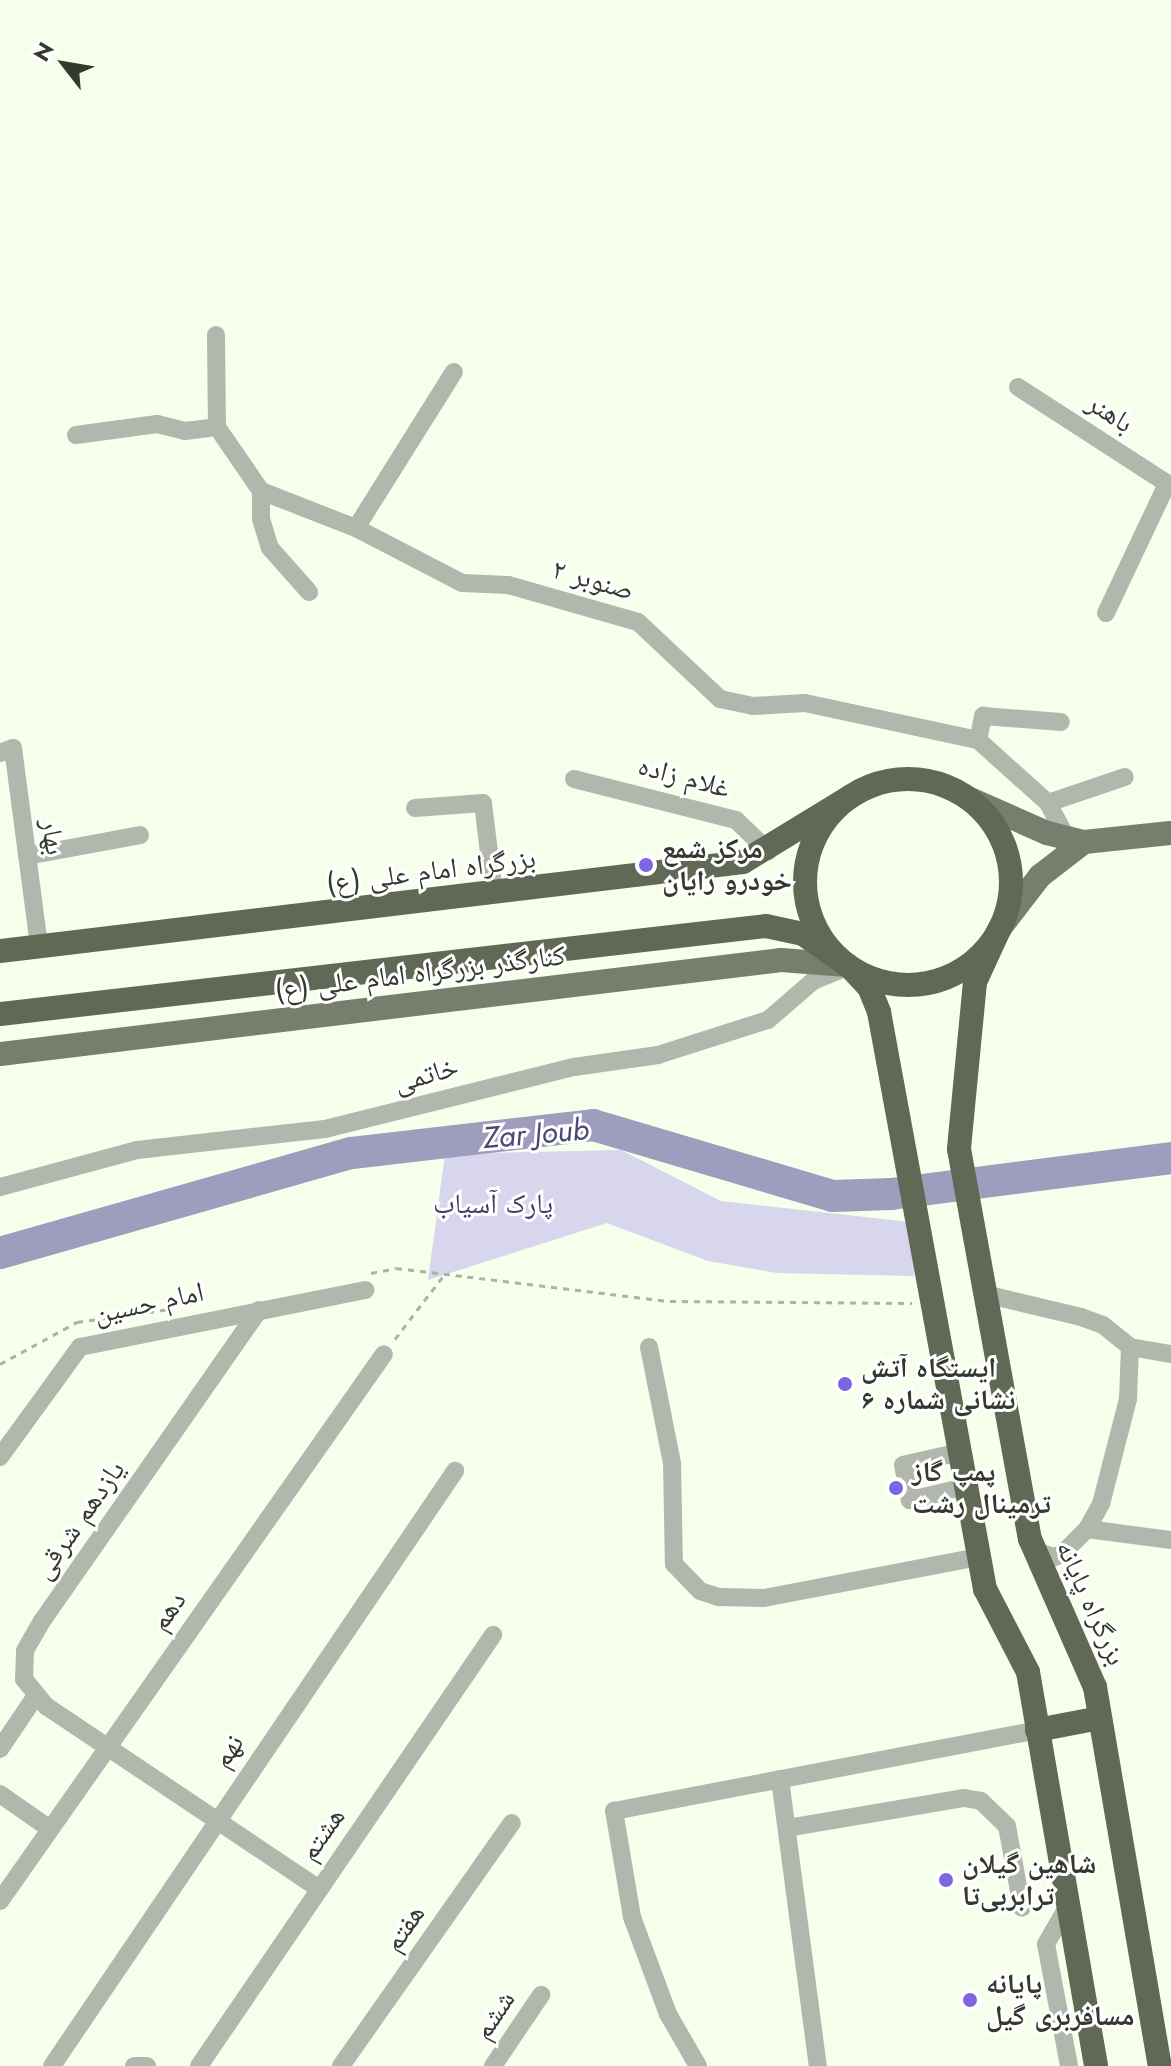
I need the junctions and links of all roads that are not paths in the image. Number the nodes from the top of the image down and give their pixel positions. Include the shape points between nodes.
1 (216, 335) dead end
2 (454, 372) dead end
3 (1018, 387) dead end
4 (217, 427) junction
5 (76, 435) dead end
6 (1169, 485) edge
7 (261, 491) junction
8 (356, 528) junction
9 (309, 592) dead end
10 (1106, 613) dead end
11 (1061, 722) dead end
12 (978, 740) junction
13 (0, 753) edge
14 (1125, 777) dead end
15 (574, 779) dead end
16 (850, 797) junction
17 (970, 799) junction
18 (1048, 803) junction
19 (415, 808) dead end
20 (1171, 833) edge
21 (140, 835) dead end
22 (1085, 839) junction
23 (768, 851) junction
24 (27, 856) junction
25 (494, 894) junction
26 (999, 930) junction
27 (39, 946) junction
28 (0, 951) edge
29 (849, 967) junction
30 (0, 1014) edge
31 (0, 1054) edge
32 (0, 1187) edge
33 (363, 1283) road end
34 (985, 1294) junction
35 (259, 1310) junction
36 (649, 1347) dead end
37 (1130, 1347) junction
38 (384, 1354) road end
39 (1171, 1354) edge
40 (960, 1452) junction
41 (0, 1457) edge
42 (455, 1471) dead end
43 (966, 1487) junction
44 (1087, 1529) junction
45 (1171, 1540) edge
46 (1035, 1551) junction
47 (979, 1557) junction
48 (493, 1635) dead end
49 (35, 1697) junction
50 (1100, 1718) junction
51 (1035, 1719) junction
52 (106, 1747) junction
53 (0, 1749) edge
54 (780, 1779) junction
55 (0, 1794) edge
56 (215, 1820) junction
57 (512, 1823) dead end
58 (787, 1828) junction
59 (50, 1829) junction
60 (318, 1888) junction
61 (0, 1901) edge
62 (1068, 1906) junction
63 (1022, 1908) dead end
64 (541, 1995) dead end
65 (52, 2066) edge
66 (134, 2066) edge
67 (147, 2066) edge
68 (199, 2066) edge
69 (341, 2066) edge
70 (493, 2066) edge
71 (698, 2066) edge
72 (818, 2066) edge
73 (1069, 2066) edge
74 (1096, 2066) edge
75 (1160, 2066) edge

1 - 4 street
2 - 8 street
3 - 6 street, باهنر
4 - 5 street via 185,431 157,424
4 - 7 street
6 - 10 street
7 - 8 street, صنوبر ۲
7 - 9 street via 261,519 270,548
8 - 12 street, صنوبر ۲ via 462,583 508,585 638,622 720,699 753,706 805,703
11 - 12 street via 983,716
12 - 18 street, صنوبر ۲
13 - 24 street, بهار via 13,748
14 - 18 street
15 - 23 street, غلام زاده via 736,820
16 - 17 highway via 876,784 911,779 940,784
16 - 23 highway, بزرگراه امام علی (ع)
16 - 29 highway via 817,834 805,886 816,928
17 - 22 main road
17 - 26 highway via 994,825 1008,856 1010,895
18 - 22 street, صنوبر ۲
19 - 25 street via 483,803
20 - 22 main road
21 - 24 street
22 - 26 main road via 1040,876
23 - 25 highway, بزرگراه امام علی (ع) via 738,863
24 - 27 street, بهار
25 - 27 highway, بزرگراه امام علی (ع)
26 - 29 highway via 969,965 930,983 891,984
26 - 34 highway, بزرگراه پایانه via 975,982 959,1149
27 - 28 highway, بزرگراه امام علی (ع)
29 - 30 highway via 803,934 766,926
29 - 31 main road, کنارگذر بزرگراه امام علی (ع) via 781,960
29 - 32 street, خاتمی via 813,981 768,1020 658,1055 574,1067 325,1129 137,1150
29 - 40 highway via 869,987 879,1012
33 - 35 street, امام حسین
34 - 37 street via 1103,1325
34 - 46 highway, بزرگراه پایانه
35 - 41 street, امام حسین via 80,1347
35 - 49 street, یازدهم شرقی via 25,1651 24,1679
36 - 47 street via 672,1463 674,1564 700,1591 764,1598
37 - 39 street
37 - 44 street via 1118,1445 1101,1504
38 - 52 street, دهم
40 - 43 highway
40 - 43 street via 903,1465 910,1500
42 - 56 street, نهم
43 - 47 highway
44 - 45 street
44 - 46 street via 1062,1554
46 - 50 highway, بزرگراه پایانه via 1089,1670
47 - 51 highway via 987,1597 1027,1667
48 - 60 street, هشتم
49 - 52 street
49 - 53 street
50 - 51 highway
50 - 75 highway, بزرگراه پایانه
51 - 54 street
51 - 62 highway
52 - 56 street
52 - 59 street, دهم
54 - 58 street
54 - 71 street via 614,1811 632,1917 668,2014
55 - 59 street
56 - 60 street
56 - 65 street, نهم
57 - 69 street, هفتم
58 - 63 street via 964,1798 981,1801 1007,1826
58 - 72 street
59 - 61 street, دهم
60 - 68 street, هشتم
62 - 73 street via 1046,1944
62 - 74 highway
64 - 70 street, ششم
66 - 67 street

